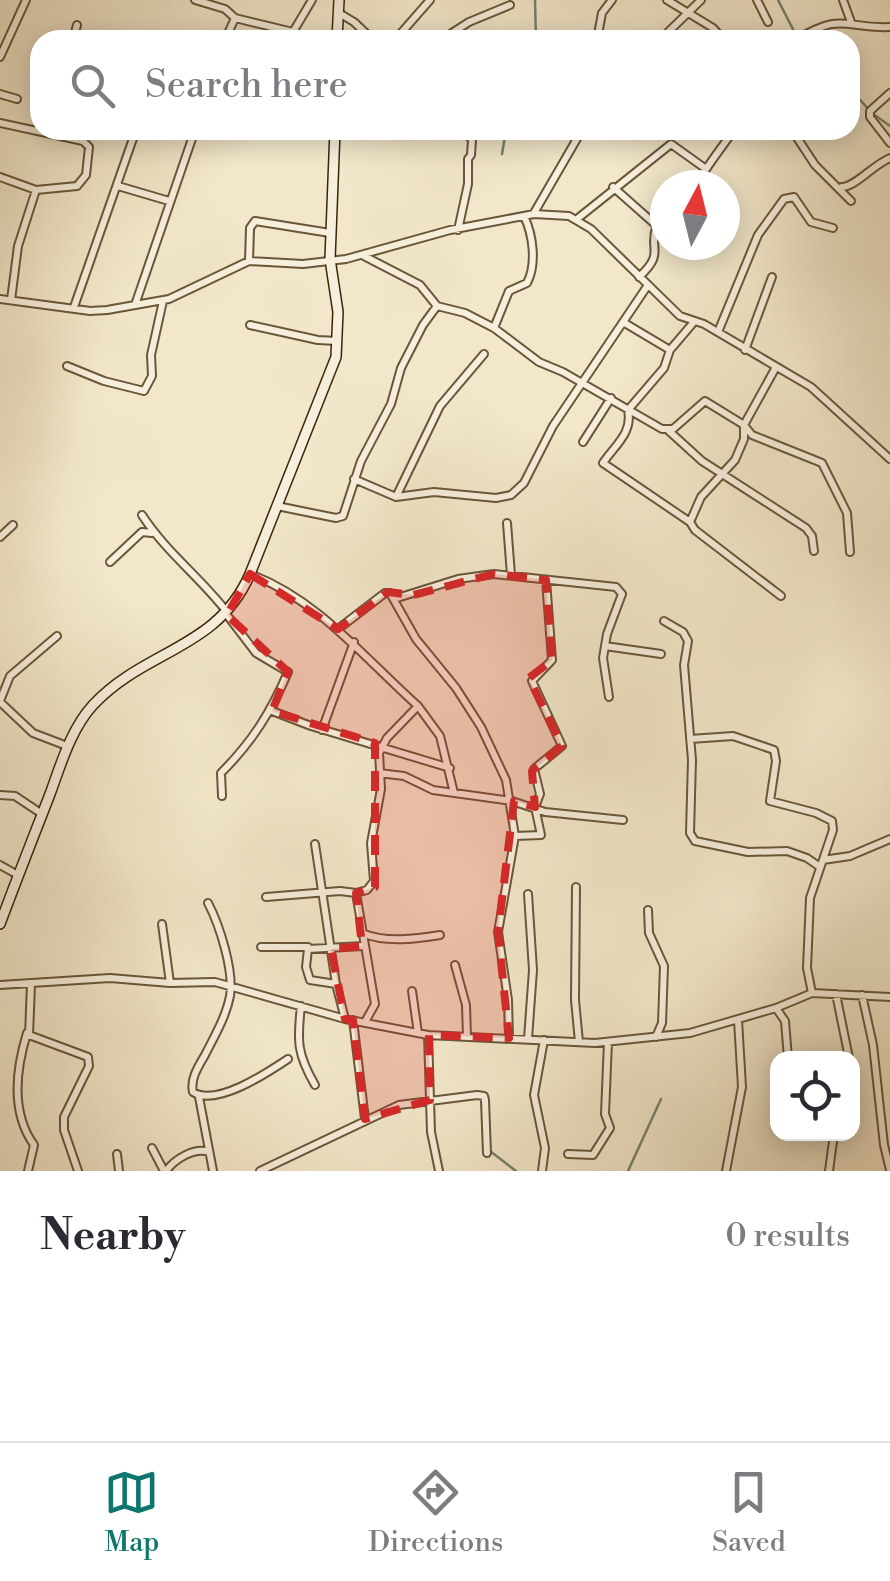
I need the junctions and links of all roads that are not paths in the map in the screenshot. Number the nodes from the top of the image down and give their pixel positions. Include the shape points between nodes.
1 (26, 0) edge
2 (195, 0) edge
3 (312, 0) edge
4 (430, 0) edge
5 (612, 0) edge
6 (667, 0) edge
7 (701, 0) edge
8 (757, 0) edge
9 (843, 0) edge
10 (337, 4) edge
11 (510, 5) dead end
12 (687, 12) junction
13 (235, 18) junction
14 (768, 22) dead end
15 (851, 22) junction
16 (77, 25) dead end
17 (890, 27) edge
18 (76, 30) edge
19 (230, 30) edge
20 (285, 30) edge
21 (294, 30) edge
22 (337, 30) edge
23 (362, 30) edge
24 (404, 30) edge
25 (457, 30) edge
26 (600, 30) edge
27 (670, 30) edge
28 (715, 30) edge
29 (814, 30) edge
30 (0, 57) edge
31 (890, 93) edge
32 (0, 94) edge
33 (17, 99) dead end
34 (0, 124) edge
35 (30, 129) edge
36 (76, 140) edge
37 (133, 140) edge
38 (191, 140) edge
39 (334, 140) edge
40 (472, 140) edge
41 (576, 140) edge
42 (725, 140) edge
43 (799, 140) edge
44 (890, 143) edge
45 (890, 158) edge
46 (706, 169) joint
47 (0, 177) edge
48 (118, 186) junction
49 (613, 187) junction
50 (840, 187) junction
51 (36, 190) junction
52 (851, 200) dead end
53 (169, 202) junction
54 (534, 214) junction
55 (524, 216) junction
56 (577, 219) junction
57 (650, 220) edge
58 (833, 228) dead end
59 (458, 230) junction
60 (331, 232) junction
61 (363, 255) junction
62 (330, 259) junction
63 (652, 260) edge
64 (249, 261) junction
65 (638, 277) junction
66 (772, 277) dead end
67 (648, 285) junction
68 (0, 299) edge
69 (10, 300) junction
70 (162, 301) junction
71 (135, 305) junction
72 (437, 306) junction
73 (74, 308) junction
74 (623, 322) junction
75 (693, 322) junction
76 (250, 325) dead end
77 (494, 328) junction
78 (718, 332) junction
79 (338, 342) junction
80 (670, 350) junction
81 (745, 350) junction
82 (484, 354) dead end
83 (66, 366) dead end
84 (776, 367) junction
85 (581, 384) junction
86 (611, 398) junction
87 (628, 410) junction
88 (744, 425) junction
89 (668, 430) junction
90 (583, 442) dead end
91 (890, 459) edge
92 (724, 474) junction
93 (354, 479) junction
94 (396, 496) junction
95 (277, 506) junction
96 (142, 515) dead end
97 (690, 522) junction
98 (506, 523) dead end
99 (14, 525) dead end
100 (153, 533) junction
101 (0, 537) edge
102 (814, 552) dead end
103 (850, 552) dead end
104 (110, 562) dead end
105 (250, 574) junction
106 (511, 575) junction
107 (546, 580) junction
108 (781, 596) dead end
109 (394, 599) junction
110 (227, 614) junction
111 (664, 621) dead end
112 (338, 629) junction
113 (57, 636) dead end
114 (354, 642) junction
115 (605, 646) junction
116 (660, 654) dead end
117 (609, 697) dead end
118 (0, 701) edge
119 (418, 706) junction
120 (272, 710) junction
121 (322, 730) junction
122 (690, 739) junction
123 (382, 746) junction
124 (68, 747) junction
125 (450, 768) junction
126 (379, 773) junction
127 (454, 793) junction
128 (0, 795) edge
129 (222, 796) dead end
130 (512, 800) junction
131 (535, 807) junction
132 (42, 814) junction
133 (623, 820) dead end
134 (515, 836) junction
135 (890, 839) edge
136 (315, 844) dead end
137 (822, 864) junction
138 (0, 865) edge
139 (18, 876) junction
140 (576, 887) dead end
141 (324, 892) junction
142 (356, 894) junction
143 (528, 894) dead end
144 (266, 898) dead end
145 (208, 904) dead end
146 (648, 910) dead end
147 (0, 924) edge
148 (162, 924) dead end
149 (361, 932) junction
150 (440, 934) dead end
151 (261, 946) dead end
152 (363, 946) junction
153 (310, 947) junction
154 (331, 949) junction
155 (456, 965) dead end
156 (31, 984) junction
157 (170, 984) junction
158 (336, 984) junction
159 (0, 985) edge
160 (230, 985) junction
161 (412, 991) dead end
162 (812, 993) junction
163 (836, 994) junction
164 (862, 996) junction
165 (890, 997) edge
166 (302, 1006) junction
167 (776, 1008) junction
168 (349, 1019) junction
169 (738, 1020) junction
170 (364, 1022) junction
171 (28, 1032) junction
172 (418, 1032) junction
173 (428, 1034) junction
174 (466, 1037) junction
175 (656, 1037) junction
176 (509, 1038) junction
177 (528, 1039) junction
178 (544, 1040) junction
179 (580, 1042) junction
180 (608, 1042) junction
181 (787, 1051) edge
182 (848, 1051) edge
183 (288, 1059) dead end
184 (315, 1085) dead end
185 (199, 1096) junction
186 (430, 1100) junction
187 (365, 1119) junction
188 (886, 1137) edge
189 (833, 1141) edge
190 (152, 1148) dead end
191 (209, 1152) junction
192 (487, 1153) dead end
193 (117, 1154) dead end
194 (568, 1154) dead end
195 (890, 1170) edge
196 (28, 1171) edge
197 (78, 1171) edge
198 (118, 1171) edge
199 (165, 1171) edge
200 (214, 1171) edge
201 (260, 1171) edge
202 (438, 1171) edge
203 (542, 1171) edge
204 (726, 1171) edge
205 (829, 1171) edge

1 - 30 street
2 - 13 street
3 - 21 street
4 - 24 street
5 - 26 street
6 - 12 street
7 - 12 street
8 - 14 street
9 - 15 street
10 - 22 main road
10 - 23 street
11 - 25 street
12 - 27 street
12 - 28 street
13 - 19 street
13 - 20 street
15 - 17 street
15 - 29 street
16 - 18 street
31 - 44 street via 870,117
32 - 33 street
34 - 35 street
36 - 51 street via 88,144 86,175 77,186
37 - 48 street
38 - 53 street
39 - 60 main road
40 - 59 street
41 - 54 street
42 - 46 street
43 - 50 street
45 - 50 street via 853,186
46 - 49 street via 671,144
47 - 51 street
48 - 53 street
48 - 73 street
49 - 56 street
49 - 57 street
50 - 52 street
51 - 69 street
53 - 71 street
54 - 55 street
54 - 56 street
55 - 59 street
55 - 77 street via 532,273 509,291
56 - 65 street
58 - 78 street via 811,222 794,197 784,199 758,235
59 - 61 street
60 - 62 main road
60 - 64 street via 255,221
61 - 62 street
61 - 72 street via 418,284
62 - 64 street
62 - 79 main road
63 - 65 street
64 - 70 street
65 - 67 street
66 - 81 street
67 - 74 street
67 - 75 street
68 - 69 street
69 - 73 street
70 - 71 street
70 - 83 street via 144,391
71 - 73 street
72 - 77 street
72 - 93 street via 401,368
74 - 80 street
74 - 85 street
75 - 78 street
75 - 80 street
76 - 79 street
77 - 85 street
78 - 81 street
79 - 95 main road
80 - 87 street via 664,368
81 - 84 street
82 - 94 street via 440,406
84 - 88 street
84 - 91 street via 811,387
85 - 86 street
85 - 94 street via 511,496
86 - 87 street
86 - 90 street
87 - 89 street
87 - 97 street via 624,436 604,463
88 - 89 street via 705,401
88 - 92 street via 744,439
88 - 103 street via 752,435 822,462 847,513
89 - 92 street
92 - 97 street
92 - 102 street via 806,528
93 - 94 street
93 - 95 street via 344,516
95 - 105 main road
96 - 100 street
97 - 108 street
98 - 106 street
99 - 101 street
100 - 104 street via 142,532
100 - 110 street
105 - 110 main road
105 - 112 street via 274,583
106 - 107 street
106 - 109 street via 458,579
107 - 115 street via 616,587 622,594
107 - 131 street via 552,660 532,682 562,746 534,769 540,794
109 - 112 street via 385,593
109 - 130 street via 481,727
110 - 120 street via 256,652 288,672
110 - 124 main road via 103,696
111 - 122 street via 688,641
112 - 114 street
113 - 118 street via 10,676
114 - 119 street
114 - 121 street
115 - 116 street
115 - 117 street
118 - 124 street via 33,733
119 - 123 street
119 - 125 street via 440,736
120 - 121 street
120 - 129 street via 221,773
121 - 123 street
122 - 137 street via 695,841 748,852 786,851
122 - 137 street via 732,736 774,750 770,801 832,821
123 - 125 street
123 - 126 street
124 - 132 main road
125 - 127 street
126 - 127 street
126 - 142 street via 371,837 374,881
127 - 130 street
128 - 132 street
130 - 131 street
130 - 134 street
131 - 133 street
131 - 134 street via 541,836
132 - 139 main road
134 - 176 street via 498,932
135 - 137 street
136 - 141 street
137 - 162 street via 810,898
138 - 139 street
139 - 147 main road
140 - 179 street
141 - 142 street
141 - 144 street
141 - 154 street
142 - 149 street
143 - 177 street
145 - 160 street via 219,925
146 - 175 street via 649,934 664,966
148 - 157 street
149 - 150 street
149 - 152 street
151 - 153 street
152 - 154 street
152 - 170 street via 375,1004
153 - 154 street
153 - 158 street via 310,980
154 - 158 street
155 - 174 street
156 - 157 street via 110,978
156 - 159 street
156 - 171 street
157 - 160 street
158 - 168 street
160 - 166 street
160 - 185 street via 223,1018 192,1084
161 - 172 street
162 - 163 street
162 - 167 street
163 - 164 street
163 - 182 street
164 - 165 street
164 - 188 street
166 - 168 street
166 - 184 street via 300,1058
167 - 169 street
167 - 181 street via 785,1021
168 - 170 street
168 - 187 street
169 - 175 street
169 - 204 street via 742,1087
170 - 172 street
171 - 196 street via 16,1086 34,1145
171 - 197 street via 88,1057 64,1117
172 - 173 street
173 - 174 street
173 - 186 street
174 - 176 street
175 - 180 street
176 - 177 street
177 - 178 street
178 - 179 street
178 - 203 street via 534,1095 545,1148
179 - 180 street
180 - 194 street via 610,1128 593,1155
183 - 185 street via 221,1096
185 - 191 street
186 - 187 street
186 - 192 street via 484,1096
186 - 202 street
187 - 201 street
188 - 195 street
189 - 205 street
190 - 199 street
191 - 199 street via 198,1150
191 - 200 street
193 - 198 street

